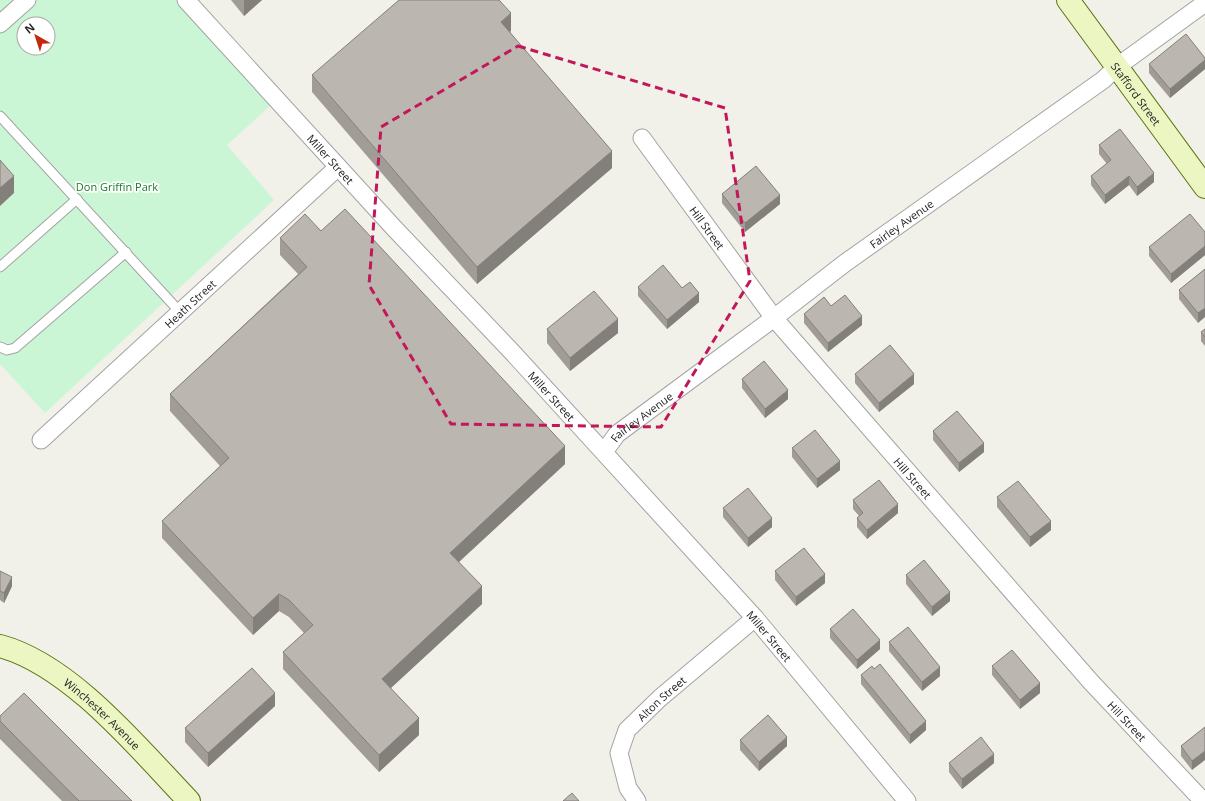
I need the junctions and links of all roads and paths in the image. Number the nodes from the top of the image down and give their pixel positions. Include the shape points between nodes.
1 (27, 0) edge
2 (186, 0) edge
3 (1068, 0) edge
4 (1205, 3) edge
5 (0, 24) edge
6 (1118, 66) junction
7 (0, 116) edge
8 (642, 138) dead end
9 (338, 167) junction
10 (1205, 187) edge
11 (77, 199) junction
12 (126, 252) junction
13 (0, 267) edge
14 (180, 312) junction
15 (774, 318) junction
16 (0, 347) edge
17 (41, 440) dead end
18 (604, 452) junction
19 (755, 618) junction
20 (0, 646) edge
21 (189, 801) edge
22 (637, 801) edge
23 (907, 801) edge
24 (1203, 801) edge

1 - 5 street
2 - 9 street, Miller Street
3 - 6 street, Stafford Street
4 - 6 street, Fairley Avenue
6 - 10 street, Stafford Street
6 - 15 street, Fairley Avenue via 845,263
7 - 11 lane
8 - 15 street, Hill Street
9 - 14 street, Heath Street
9 - 18 street, Miller Street
11 - 12 lane
11 - 13 lane
12 - 14 lane
12 - 16 lane via 15,348 7,350
14 - 17 street, Heath Street
15 - 18 street, Fairley Avenue via 617,434
15 - 24 street, Hill Street via 1091,682
18 - 19 street, Miller Street
19 - 22 street, Alton Street via 666,693 627,730 619,753 628,788
19 - 23 street, Miller Street
20 - 21 street, Winchester Avenue via 43,666 72,685 122,731

